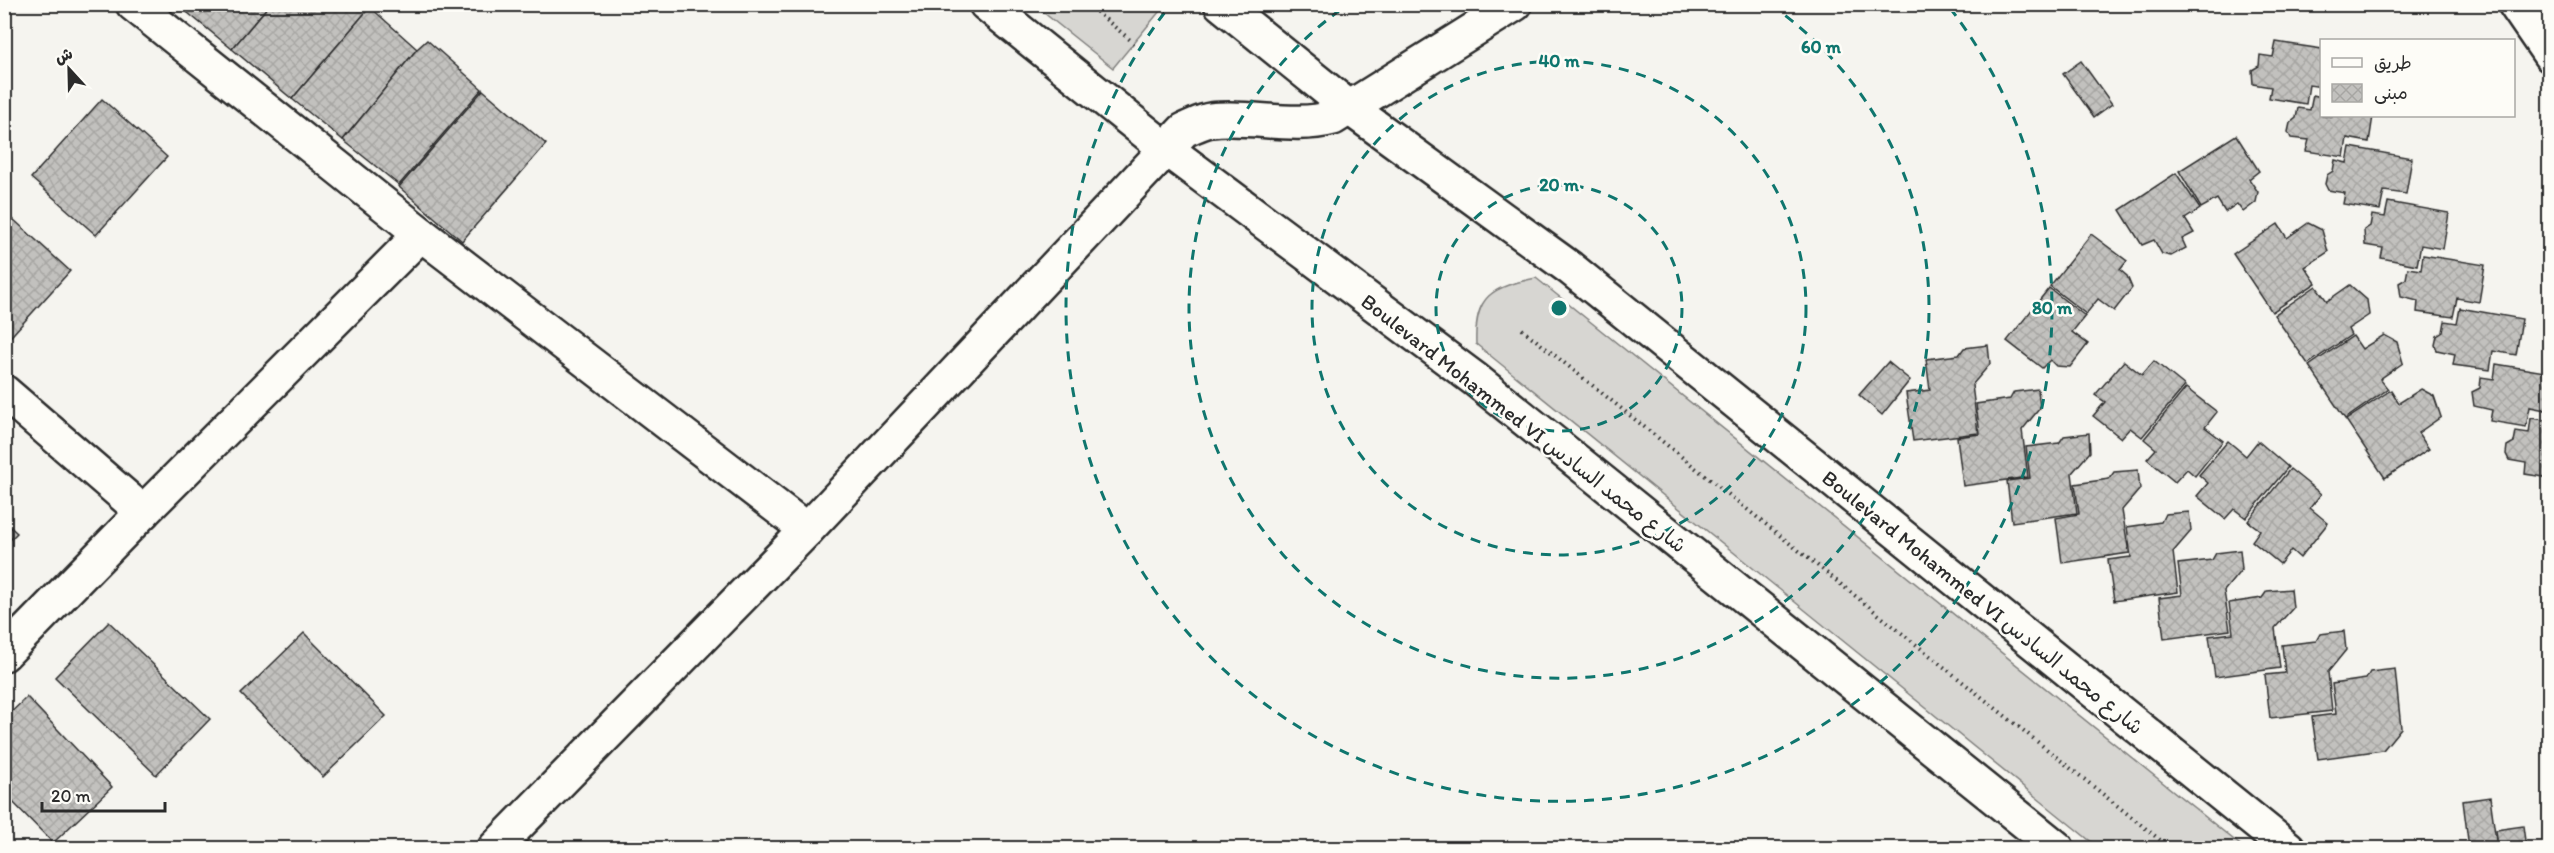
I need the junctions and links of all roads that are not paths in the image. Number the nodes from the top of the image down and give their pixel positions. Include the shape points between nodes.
1 (133, 4) edge
2 (986, 4) edge
3 (1221, 4) edge
4 (1515, 4) edge
5 (2515, 4) edge
6 (2550, 55) edge
7 (1351, 109) junction
8 (1165, 148) junction
9 (421, 234) junction
10 (4, 392) edge
11 (143, 512) junction
12 (807, 530) junction
13 (4, 654) edge
14 (495, 849) edge
15 (2057, 849) edge
16 (2288, 849) edge

1 - 9 street
2 - 8 street, Boulevard Mohammed VI شارع محمد السادس
3 - 7 street, Boulevard Mohammed VI شارع محمد السادس
4 - 7 street
5 - 6 street
7 - 8 street via 1313,123 1209,120 1184,130
7 - 16 street, Boulevard Mohammed VI شارع محمد السادس via 1570,268
8 - 12 street
8 - 15 street, Boulevard Mohammed VI شارع محمد السادس via 1476,380
9 - 11 street
9 - 12 street
10 - 11 street
11 - 13 street
12 - 14 street

